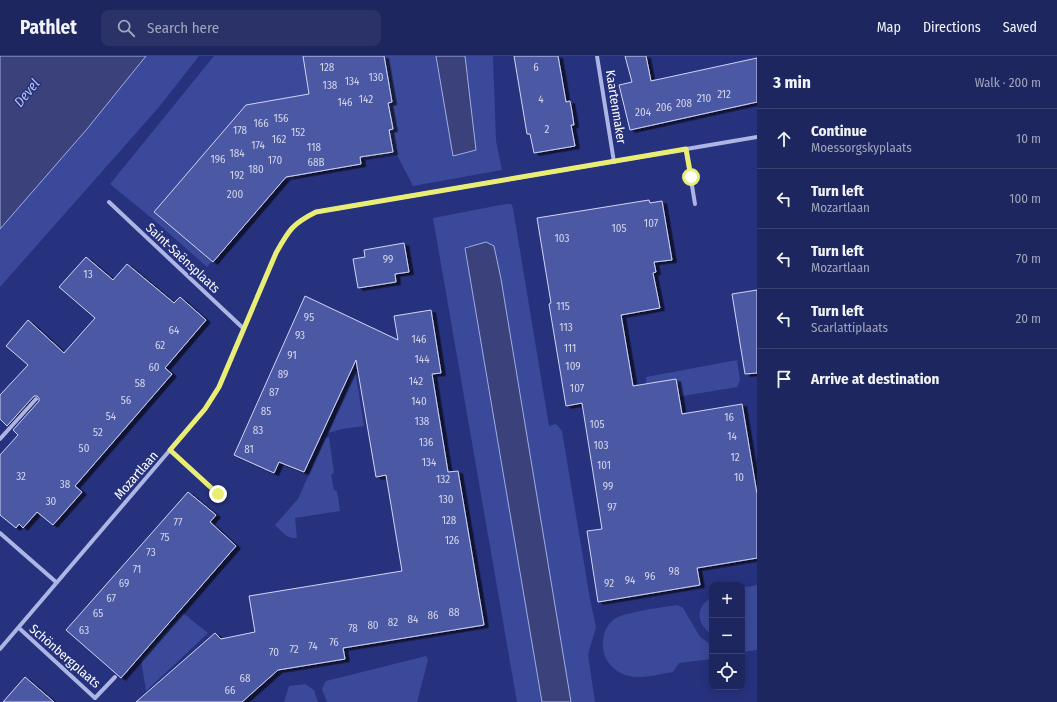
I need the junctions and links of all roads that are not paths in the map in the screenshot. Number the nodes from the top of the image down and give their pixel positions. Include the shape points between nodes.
1 (598, 56) edge
2 (757, 137) edge
3 (686, 149) junction
4 (614, 162) junction
5 (109, 202) dead end
6 (695, 204) dead end
7 (244, 329) junction
8 (36, 399) dead end
9 (0, 439) edge
10 (170, 450) junction
11 (218, 494) dead end
12 (0, 533) edge
13 (56, 582) junction
14 (19, 628) junction
15 (0, 649) edge
16 (115, 677) dead end

1 - 4 street, Kaartenmaker
2 - 3 street, Mozartlaan
3 - 4 street, Mozartlaan
3 - 6 street
4 - 7 street, Mozartlaan via 316,212 299,221 287,233
5 - 7 street, Saint-Saënsplaats
7 - 10 street, Mozartlaan via 219,387 205,409
8 - 9 street
10 - 11 street
10 - 13 street, Mozartlaan
12 - 13 street
13 - 14 street, Mozartlaan
14 - 15 street, Mozartlaan
14 - 16 street, Schönbergplaats via 96,698

